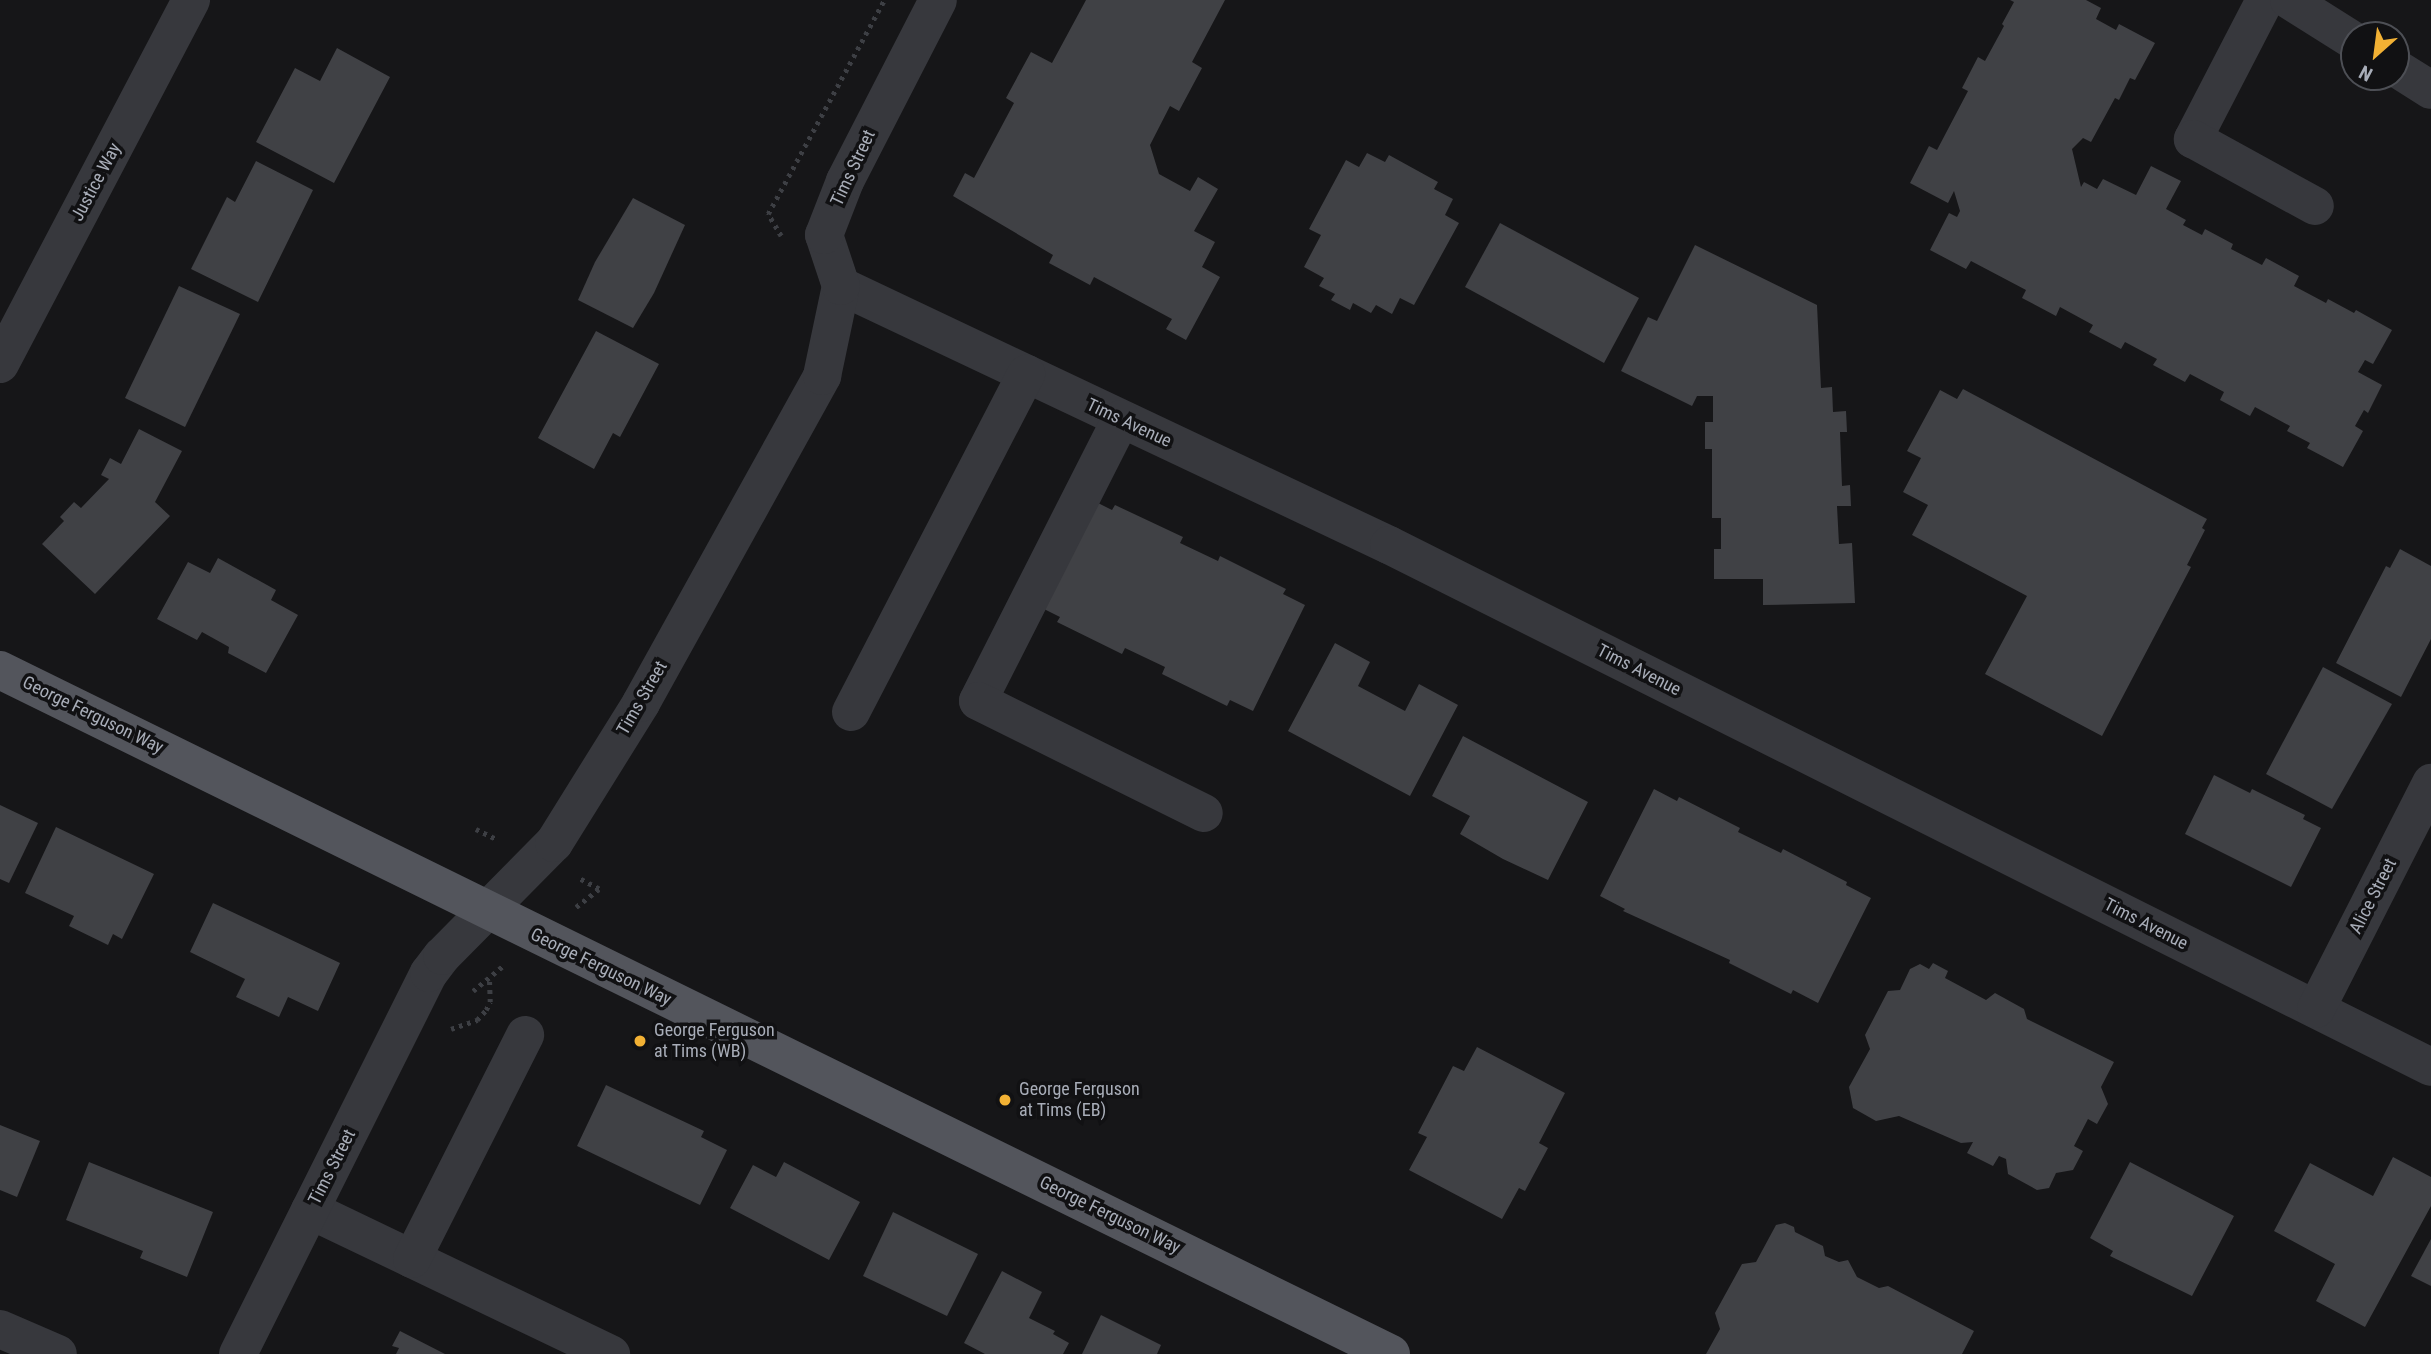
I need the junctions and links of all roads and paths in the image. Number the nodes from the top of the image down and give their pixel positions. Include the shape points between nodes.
1 (191, 0) edge
2 (884, 0) edge
3 (938, 0) edge
4 (2265, 0) edge
5 (2289, 0) edge
6 (2340, 32) edge
7 (2410, 77) edge
8 (2431, 90) edge
9 (2315, 206) dead end
10 (768, 214) dead end
11 (841, 286) junction
12 (0, 364) edge
13 (1026, 374) junction
14 (1121, 419) junction
15 (0, 670) edge
16 (852, 712) dead end
17 (2431, 783) edge
18 (1204, 813) dead end
19 (486, 909) junction
20 (489, 978) dead end
21 (2316, 1009) junction
22 (448, 1032) dead end
23 (525, 1035) dead end
24 (2431, 1067) edge
25 (310, 1210) junction
26 (412, 1259) junction
27 (0, 1329) edge
28 (58, 1354) edge
29 (238, 1354) edge
30 (611, 1354) edge
31 (1391, 1354) edge

1 - 12 street, Justice Way
2 - 10 path
3 - 11 street, Tims Street via 845,181 824,235
4 - 9 street via 2193,139
5 - 6 street
7 - 8 street
11 - 13 street, Tims Avenue
11 - 19 street, Tims Street via 822,376 641,703 554,843
13 - 14 street, Tims Avenue
13 - 16 street
14 - 18 street via 978,701
14 - 21 street, Tims Avenue via 1402,551
15 - 19 main road, George Ferguson Way
17 - 21 street, Alice Street
19 - 25 street, Tims Street via 429,973
19 - 31 main road, George Ferguson Way
20 - 22 path via 490,1002 482,1016
21 - 24 street, Tims Avenue
23 - 26 street
25 - 26 street
25 - 29 street, Tims Street
26 - 30 street
27 - 28 street

